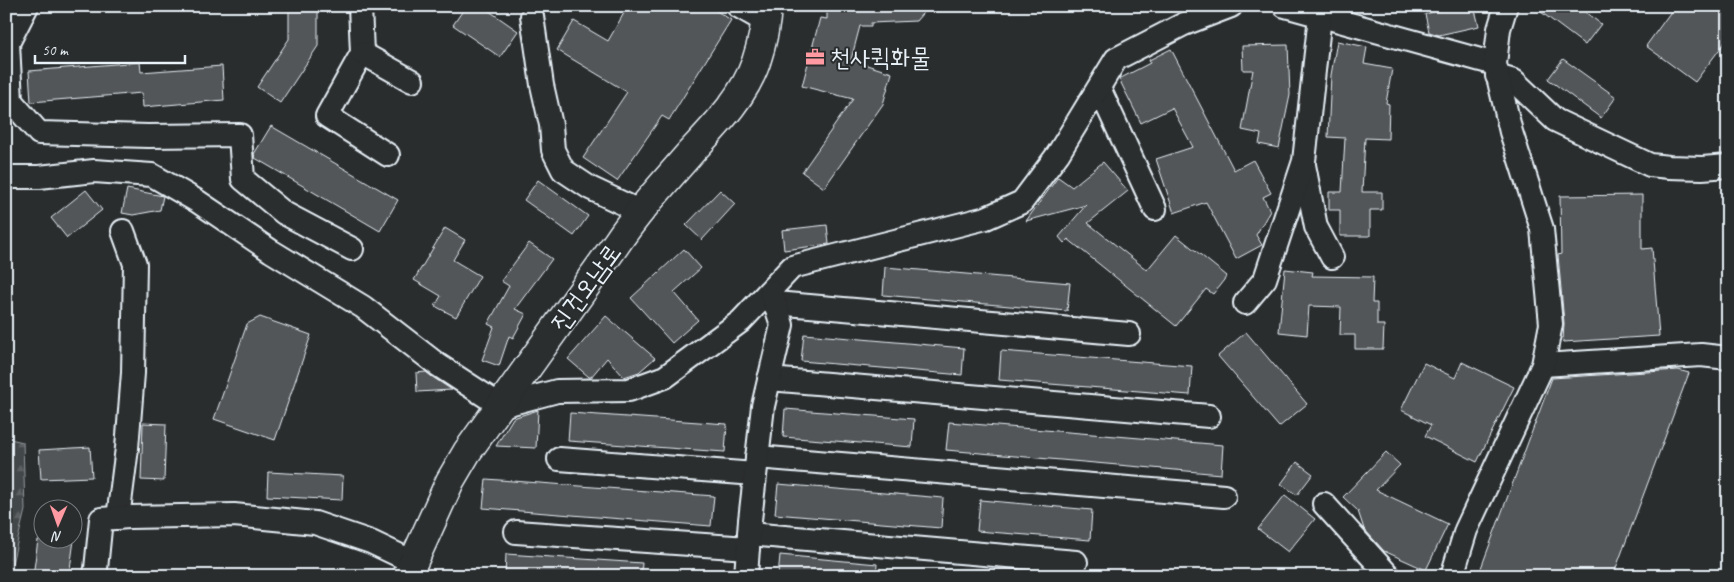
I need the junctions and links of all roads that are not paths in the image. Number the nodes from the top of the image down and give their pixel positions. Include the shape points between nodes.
1 (27, 6) edge
2 (360, 6) edge
3 (738, 6) edge
4 (1231, 6) edge
5 (1285, 6) edge
6 (1506, 6) edge
7 (767, 14) edge
8 (532, 16) dead end
9 (1320, 16) junction
10 (362, 53) junction
11 (1496, 70) junction
12 (412, 81) dead end
13 (1099, 88) junction
14 (388, 155) dead end
15 (1304, 161) junction
16 (1728, 166) edge
17 (6, 177) edge
18 (1154, 209) dead end
19 (639, 211) junction
20 (123, 231) dead end
21 (352, 250) dead end
22 (1332, 258) dead end
23 (773, 296) junction
24 (1245, 303) dead end
25 (1128, 334) dead end
26 (1728, 358) edge
27 (1543, 365) junction
28 (769, 379) junction
29 (501, 406) junction
30 (1209, 416) dead end
31 (559, 459) dead end
32 (756, 465) junction
33 (1224, 496) dead end
34 (1324, 504) dead end
35 (118, 518) junction
36 (516, 532) dead end
37 (748, 541) junction
38 (1076, 562) dead end
39 (410, 569) edge
40 (94, 576) edge
41 (746, 576) edge
42 (1389, 576) edge
43 (1452, 576) edge

1 - 21 street via 8,43 11,101 38,133 240,135 243,179 284,213
2 - 10 street
3 - 7 street
4 - 13 street via 1184,24 1116,60
5 - 9 street
6 - 11 street via 1499,29
7 - 19 main road, 진건오남로 via 755,64 741,91 722,118
8 - 19 street via 553,150 564,170 590,188
9 - 11 street
9 - 15 street
10 - 12 street
10 - 14 street via 327,116
11 - 16 street via 1514,81 1555,120 1650,164 1669,168
11 - 27 street via 1511,132 1542,228 1552,324
13 - 18 street
13 - 23 street via 1058,154 1022,202 986,218 792,268
15 - 22 street via 1316,227
15 - 24 street via 1265,279
17 - 29 street via 94,171 152,175 364,307 438,364
19 - 29 main road, 진건오남로
20 - 35 street via 135,264 135,274 132,382
23 - 25 street
23 - 28 street via 782,325
23 - 29 street via 665,377 630,390 557,391
26 - 27 street via 1702,356
27 - 43 street via 1466,530
28 - 30 street
28 - 32 street
29 - 39 main road, 진건오남로 via 450,481
31 - 32 street
32 - 33 street
32 - 37 street
34 - 42 street
35 - 39 street via 234,515 316,523 371,542
35 - 40 street via 101,519
36 - 37 street
37 - 38 street
37 - 41 street

